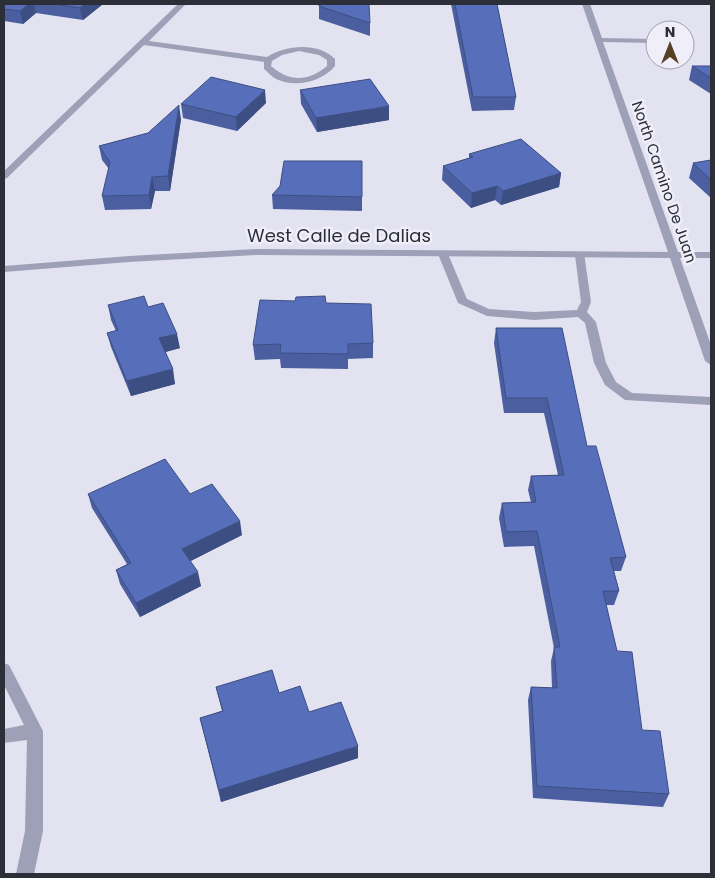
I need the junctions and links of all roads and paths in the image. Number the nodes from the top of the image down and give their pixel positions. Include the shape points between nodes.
1 (182, 4) edge
2 (586, 4) edge
3 (599, 40) junction
4 (645, 41) edge
5 (142, 42) junction
6 (268, 60) junction
7 (4, 176) edge
8 (443, 254) junction
9 (580, 255) junction
10 (711, 255) edge
11 (674, 256) junction
12 (4, 269) edge
13 (581, 313) junction
14 (711, 361) edge
15 (711, 401) edge
16 (4, 670) edge
17 (35, 731) junction
18 (4, 736) edge
19 (25, 874) edge

1 - 5 street
2 - 3 street, North Camino De Juan
3 - 4 street
3 - 11 street, North Camino De Juan
5 - 6 street
5 - 7 street
6 - 6 street via 288,50 309,50 327,55 332,65 324,74 295,80 270,72
8 - 9 street, West Calle de Dalias
8 - 12 street, West Calle de Dalias via 257,252
8 - 13 street via 462,301 487,312 534,316
9 - 11 street, West Calle de Dalias
9 - 13 street via 586,302
10 - 11 street
11 - 14 street, North Camino De Juan
13 - 15 street via 590,322 600,363 611,385 628,397
16 - 17 street
17 - 18 street
17 - 19 street via 34,831

